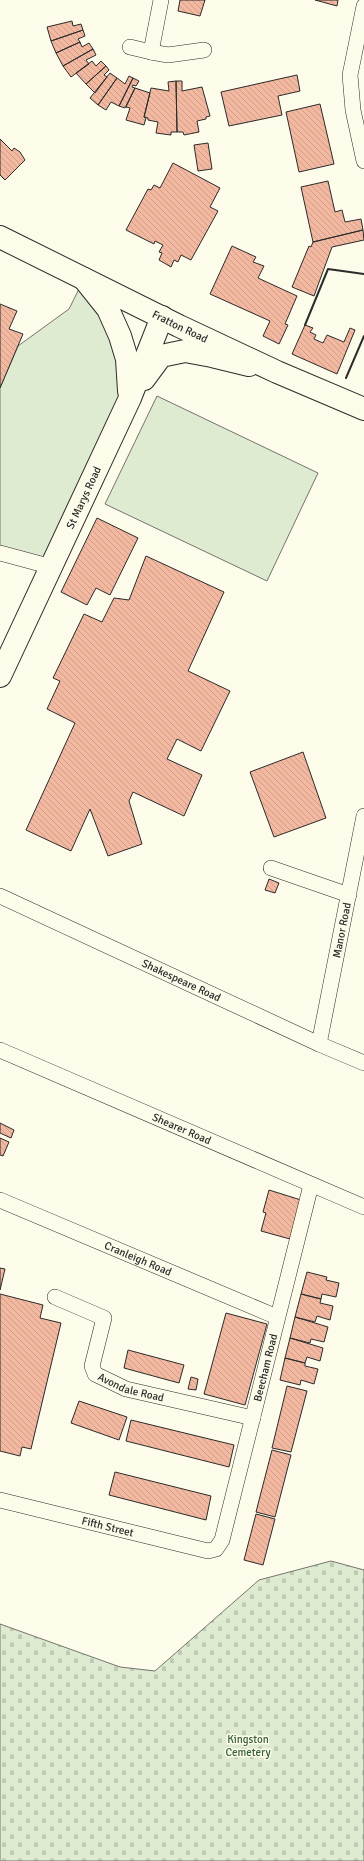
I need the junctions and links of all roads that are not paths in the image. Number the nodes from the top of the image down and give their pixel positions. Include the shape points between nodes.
1 (161, 0) edge
2 (364, 6) edge
3 (130, 47) dead end
4 (204, 50) dead end
5 (151, 52) junction
6 (364, 161) edge
7 (0, 237) edge
8 (84, 279) junction
9 (162, 317) junction
10 (277, 372) junction
11 (130, 398) junction
12 (364, 409) edge
13 (0, 553) edge
14 (52, 567) junction
15 (0, 676) edge
16 (364, 816) edge
17 (271, 868) dead end
18 (349, 895) junction
19 (0, 896) edge
20 (319, 1044) junction
21 (0, 1050) edge
22 (364, 1063) edge
23 (311, 1185) junction
24 (0, 1200) edge
25 (364, 1207) edge
26 (55, 1297) dead end
27 (277, 1317) junction
28 (253, 1418) junction
29 (0, 1500) edge
30 (216, 1549) joint

1 - 5 street
2 - 6 street via 350,75 353,110
3 - 5 street
4 - 5 street via 168,55
7 - 8 street, Fratton Road
8 - 9 street, Fratton Road
8 - 11 street via 108,310 120,336 127,360
9 - 10 street, Fratton Road
9 - 11 street, St Marys Road
10 - 11 street via 185,351 161,356
10 - 12 street, Fratton Road
11 - 14 street, St Marys Road
13 - 14 street
14 - 15 street, St Marys Road
16 - 18 street, Manor Road
17 - 18 street
18 - 20 street, Manor Road
19 - 20 street, Shakespeare Road
20 - 22 street, Shakespeare Road
21 - 23 street, Shearer Road
23 - 25 street, Shearer Road
23 - 27 street, Beecham Road
24 - 27 street, Cranleigh Road
26 - 28 street, Avondale Road via 104,1318 92,1366 94,1374 102,1379 126,1389
27 - 28 street, Beecham Road
28 - 30 street, Beecham Road via 222,1540
29 - 30 street, Fifth Street via 208,1551

